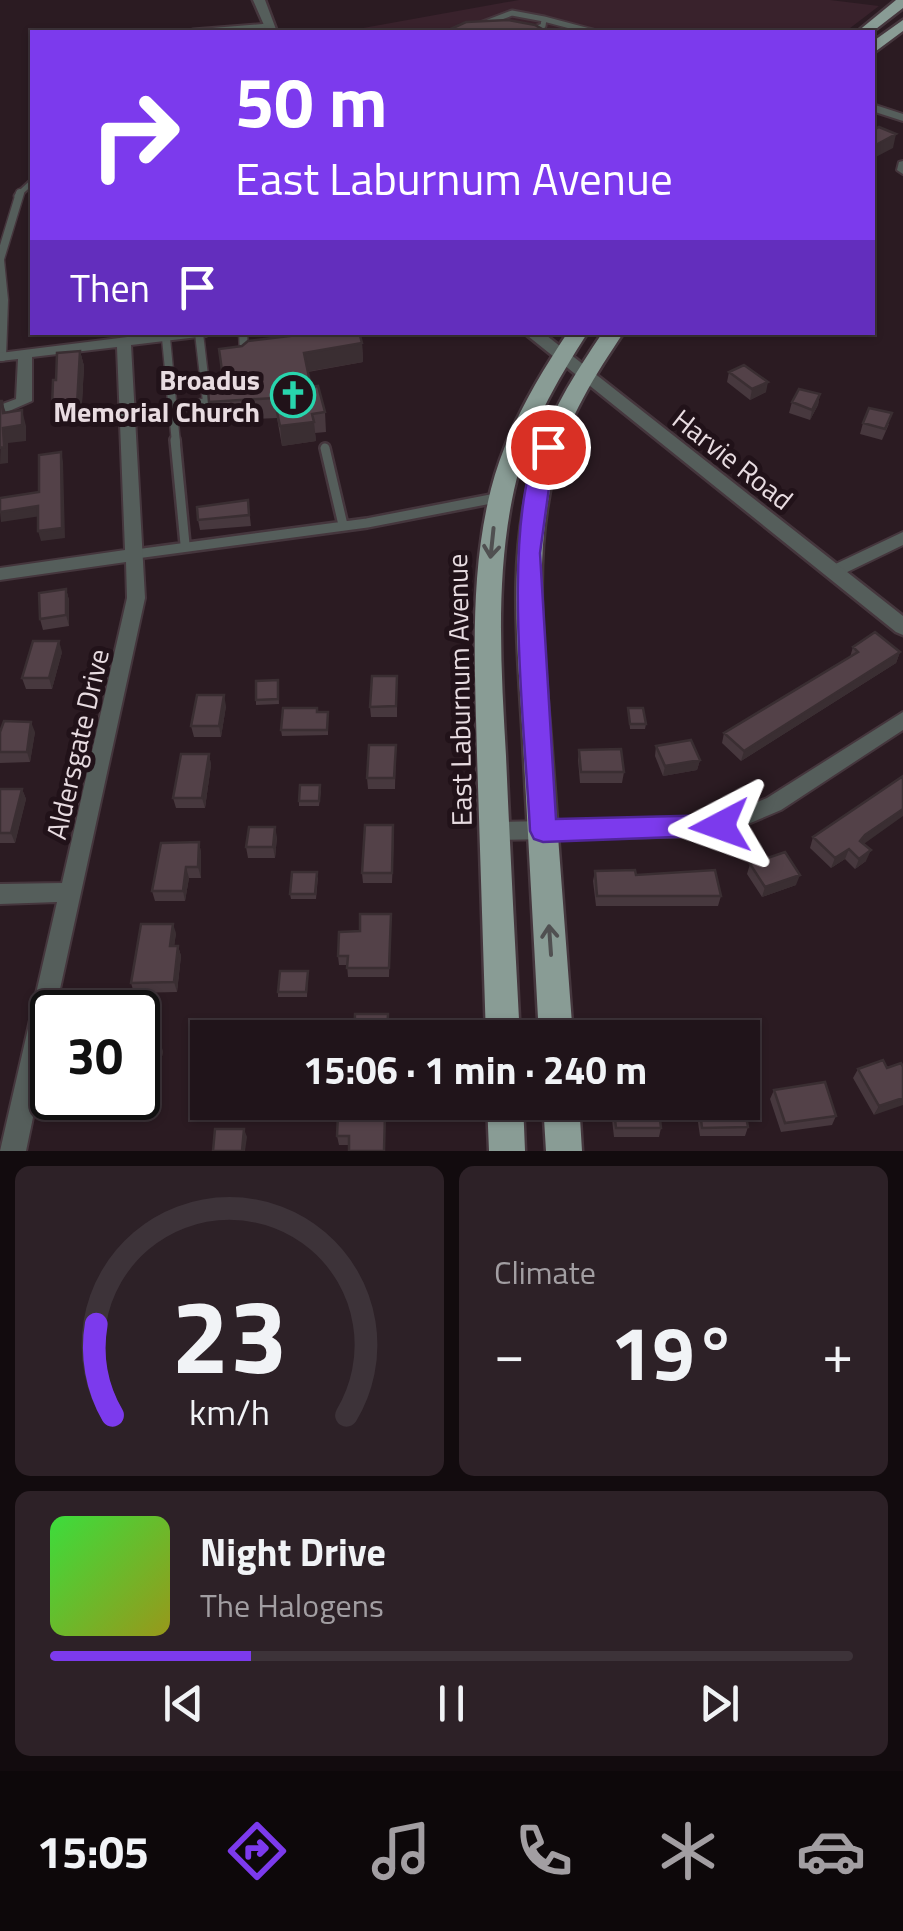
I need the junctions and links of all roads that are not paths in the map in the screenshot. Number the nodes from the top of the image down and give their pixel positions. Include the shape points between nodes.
1 (259, 0) edge
2 (903, 2) edge
3 (544, 20) junction
4 (903, 24) edge
5 (271, 29) edge
6 (497, 29) edge
7 (245, 30) edge
8 (467, 30) edge
9 (482, 30) edge
10 (516, 30) edge
11 (585, 30) edge
12 (867, 30) edge
13 (875, 47) edge
14 (875, 108) edge
15 (903, 118) edge
16 (30, 184) edge
17 (0, 260) edge
18 (188, 335) edge
19 (202, 335) edge
20 (242, 335) edge
21 (535, 335) edge
22 (576, 335) edge
23 (612, 335) edge
24 (166, 338) junction
25 (124, 343) junction
26 (255, 352) edge
27 (244, 353) junction
28 (25, 354) junction
29 (561, 356) junction
30 (1, 357) edge
31 (230, 360) edge
32 (216, 361) edge
33 (202, 363) junction
34 (586, 374) junction
35 (172, 409) junction
36 (0, 410) edge
37 (325, 448) dead end
38 (498, 497) junction
39 (343, 526) junction
40 (903, 538) edge
41 (184, 544) junction
42 (136, 554) junction
43 (833, 572) junction
44 (0, 574) edge
45 (903, 627) edge
46 (903, 720) edge
47 (543, 831) junction
48 (495, 832) junction
49 (72, 892) junction
50 (0, 894) edge
51 (502, 1020) edge
52 (555, 1020) edge
53 (506, 1120) edge
54 (561, 1120) edge
55 (13, 1151) edge
56 (507, 1151) edge
57 (564, 1151) edge

1 - 5 street
2 - 12 main road
3 - 8 lane via 520,12 478,21
3 - 10 lane via 536,29
3 - 11 lane
4 - 13 main road
5 - 7 lane
6 - 9 lane
14 - 15 street
16 - 17 lane via 17,196
17 - 30 lane
18 - 24 street
19 - 33 lane
20 - 27 lane
21 - 29 street, Harvie Road
22 - 29 main road, East Laburnum Avenue
23 - 34 main road
24 - 25 street
24 - 35 lane
25 - 28 street
25 - 42 street, Aldersgate Drive
26 - 27 lane
27 - 31 lane
28 - 30 street
28 - 36 street via 24,401
29 - 34 street, Harvie Road
29 - 38 main road, East Laburnum Avenue via 524,420
32 - 33 lane
33 - 35 lane via 207,402
34 - 43 street, Harvie Road
34 - 47 main road via 541,466 529,553
35 - 41 lane
37 - 39 lane
38 - 39 lane
38 -> 48 main road, East Laburnum Avenue via 488,637
39 - 41 lane
40 - 43 street
41 - 42 lane
42 - 44 street
42 - 49 street, Aldersgate Drive via 132,625
43 - 45 street, Harvie Road
46 - 47 street via 746,818 691,830
47 - 48 street
52 -> 47 main road
48 - 51 main road, East Laburnum Avenue
49 - 50 street
49 - 55 street, Aldersgate Drive
53 - 56 main road
54 - 57 main road

